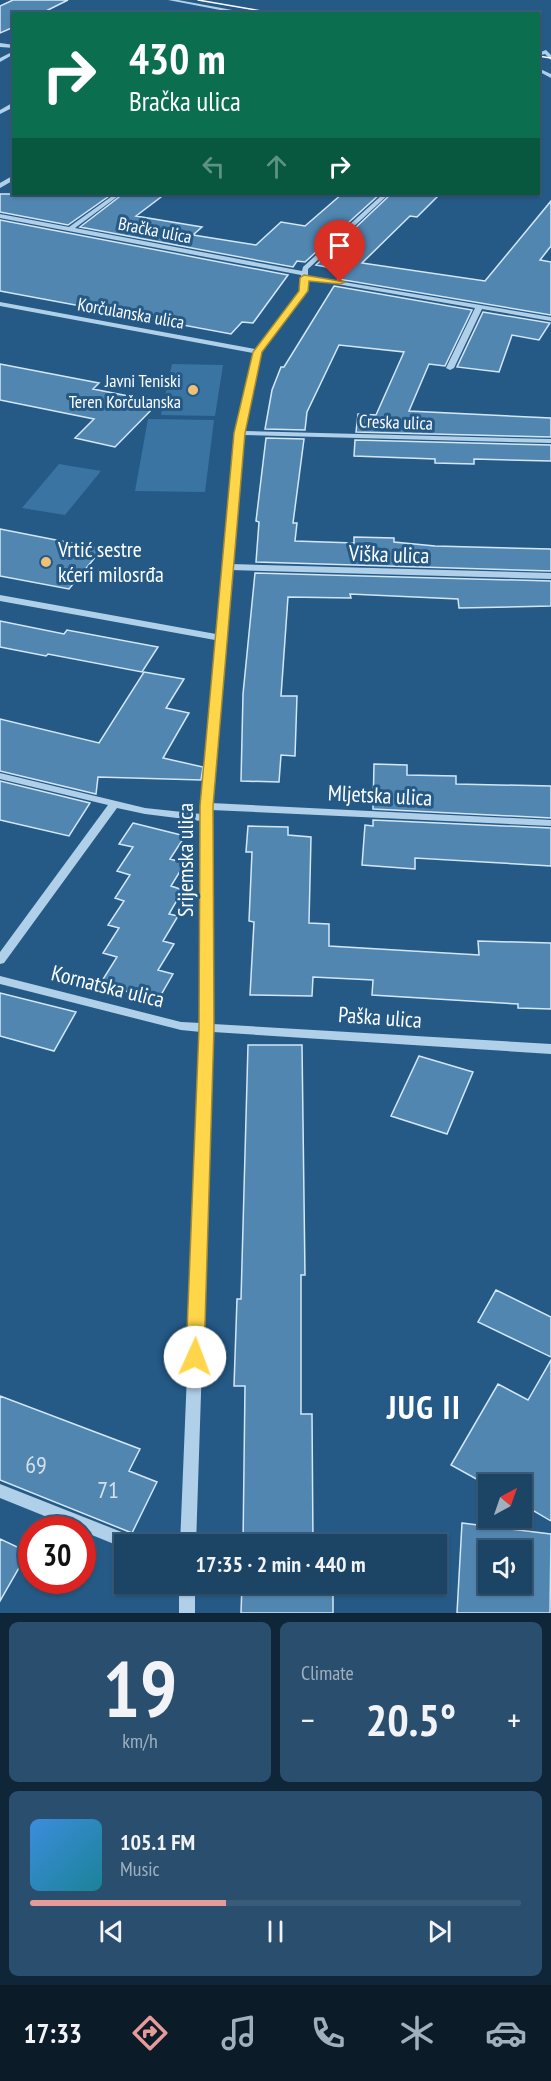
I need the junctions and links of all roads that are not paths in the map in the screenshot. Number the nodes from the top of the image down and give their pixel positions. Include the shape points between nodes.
1 (170, 0) edge
2 (240, 12) edge
3 (548, 50) edge
4 (551, 60) edge
5 (117, 195) edge
6 (385, 195) edge
7 (0, 216) edge
8 (70, 229) junction
9 (304, 275) junction
10 (0, 304) edge
11 (480, 306) junction
12 (551, 319) edge
13 (257, 352) junction
14 (450, 368) dead end
15 (240, 433) junction
16 (551, 441) edge
17 (226, 567) junction
18 (551, 576) edge
19 (0, 598) edge
20 (220, 638) junction
21 (0, 776) edge
22 (114, 804) junction
23 (207, 812) junction
24 (551, 823) edge
25 (0, 960) edge
26 (0, 980) edge
27 (207, 1028) junction
28 (551, 1049) edge
29 (0, 1491) edge
30 (189, 1534) edge
31 (114, 1536) edge
32 (187, 1594) edge
33 (187, 1613) edge

1 - 2 street
3 - 4 street
5 - 8 street
6 - 9 street, Srijemska ulica via 311,262
7 - 8 street, Bračka ulica
8 - 9 street, Bračka ulica
9 - 11 street, Bračka ulica
9 - 13 street, Srijemska ulica via 304,291
10 - 13 street, Korčulanska ulica
11 - 12 street, Bračka ulica
11 - 14 street
13 - 15 street, Srijemska ulica
15 - 16 street, Creska ulica
15 - 17 street, Srijemska ulica
17 - 18 street, Viška ulica
17 - 20 street, Srijemska ulica
19 - 20 street
20 - 23 street, Srijemska ulica
21 - 22 street, Mljetska ulica
22 - 23 street, Mljetska ulica via 168,815
22 - 25 street
23 - 24 street, Mljetska ulica
23 - 27 street, Srijemska ulica
26 - 27 street, Kornatska ulica via 181,1026
27 - 28 street, Paška ulica
27 - 30 street, Srijemska ulica
29 - 31 street
32 - 33 street

